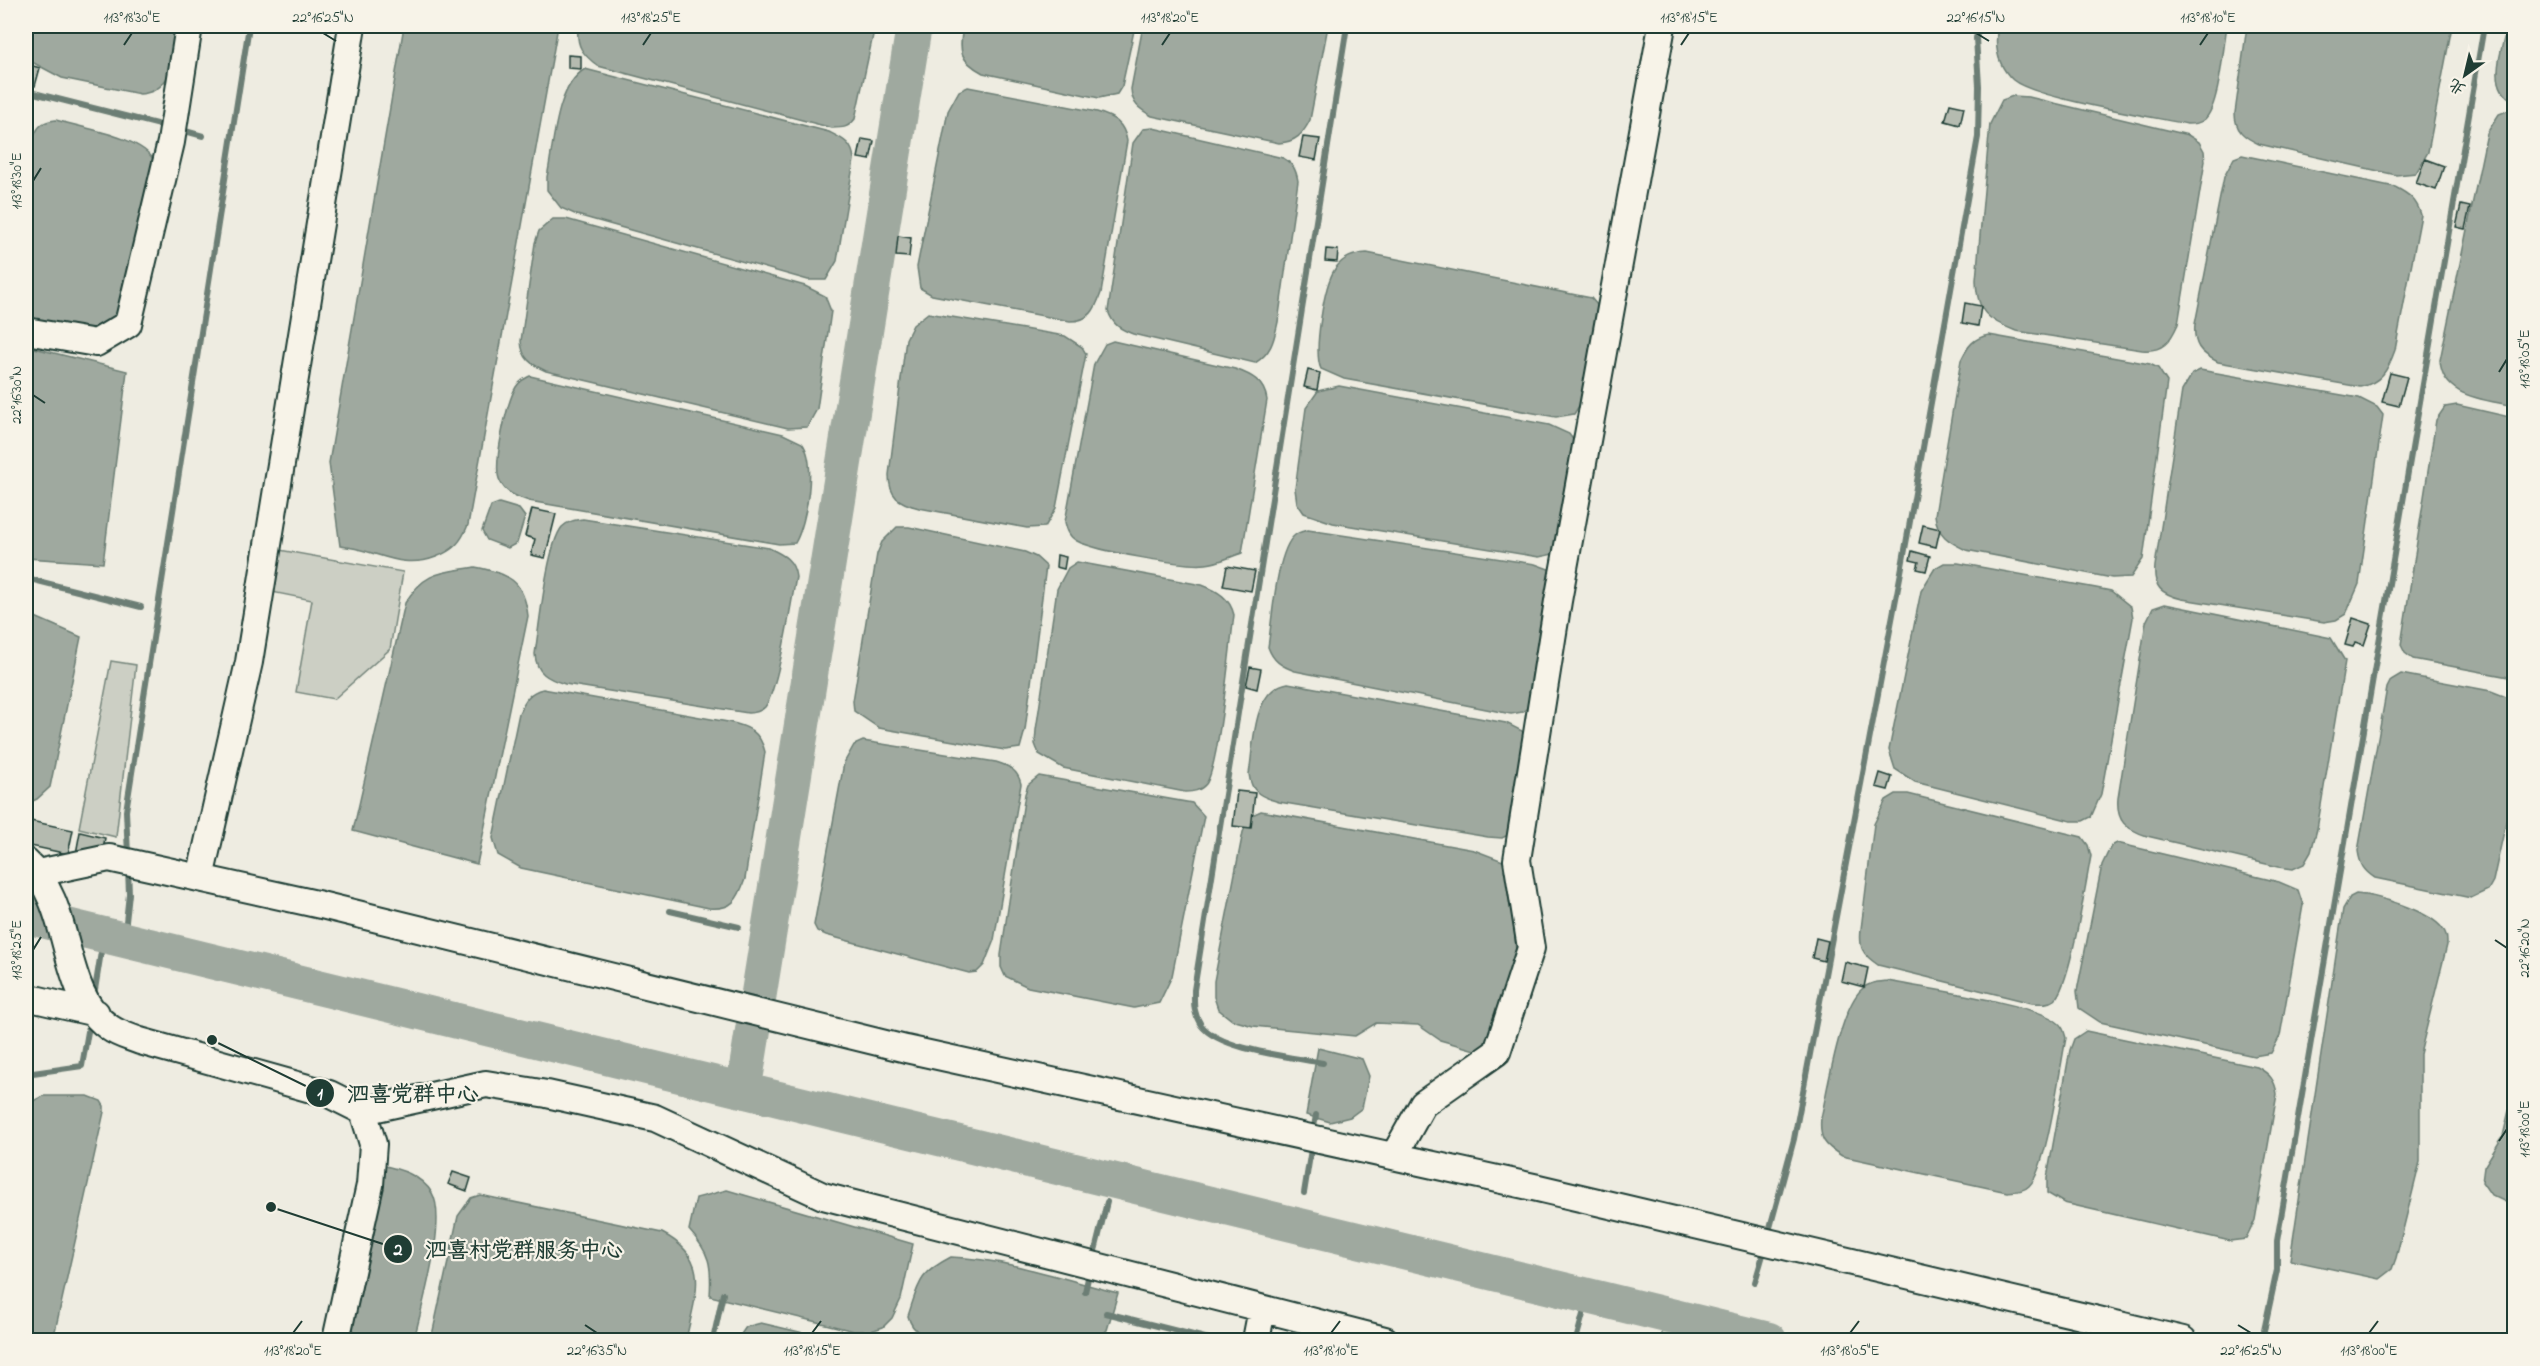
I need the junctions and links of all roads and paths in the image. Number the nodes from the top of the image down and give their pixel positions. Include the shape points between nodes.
1 (189, 26) edge
2 (351, 26) edge
3 (1662, 26) edge
4 (26, 331) edge
5 (32, 868) edge
6 (200, 878) junction
7 (26, 997) edge
8 (96, 1014) junction
9 (363, 1111) junction
10 (1394, 1156) junction
11 (1262, 1309) junction
12 (336, 1341) edge
13 (1256, 1341) edge
14 (1385, 1341) edge
15 (2183, 1341) edge

1 - 4 street via 171,142 128,324 96,343
2 - 6 street via 249,662
3 - 10 street via 1558,601 1517,860 1531,948 1497,1052 1422,1104
5 - 6 street via 109,858
5 - 8 street via 55,904 79,986 85,1002
6 - 10 street via 906,1049
7 - 8 street
8 - 9 street via 109,1028 140,1041 330,1094
9 - 11 street via 486,1084 547,1094 655,1118 823,1196
9 - 12 street via 373,1144 370,1185
10 - 15 street
11 - 13 street
11 - 14 street

